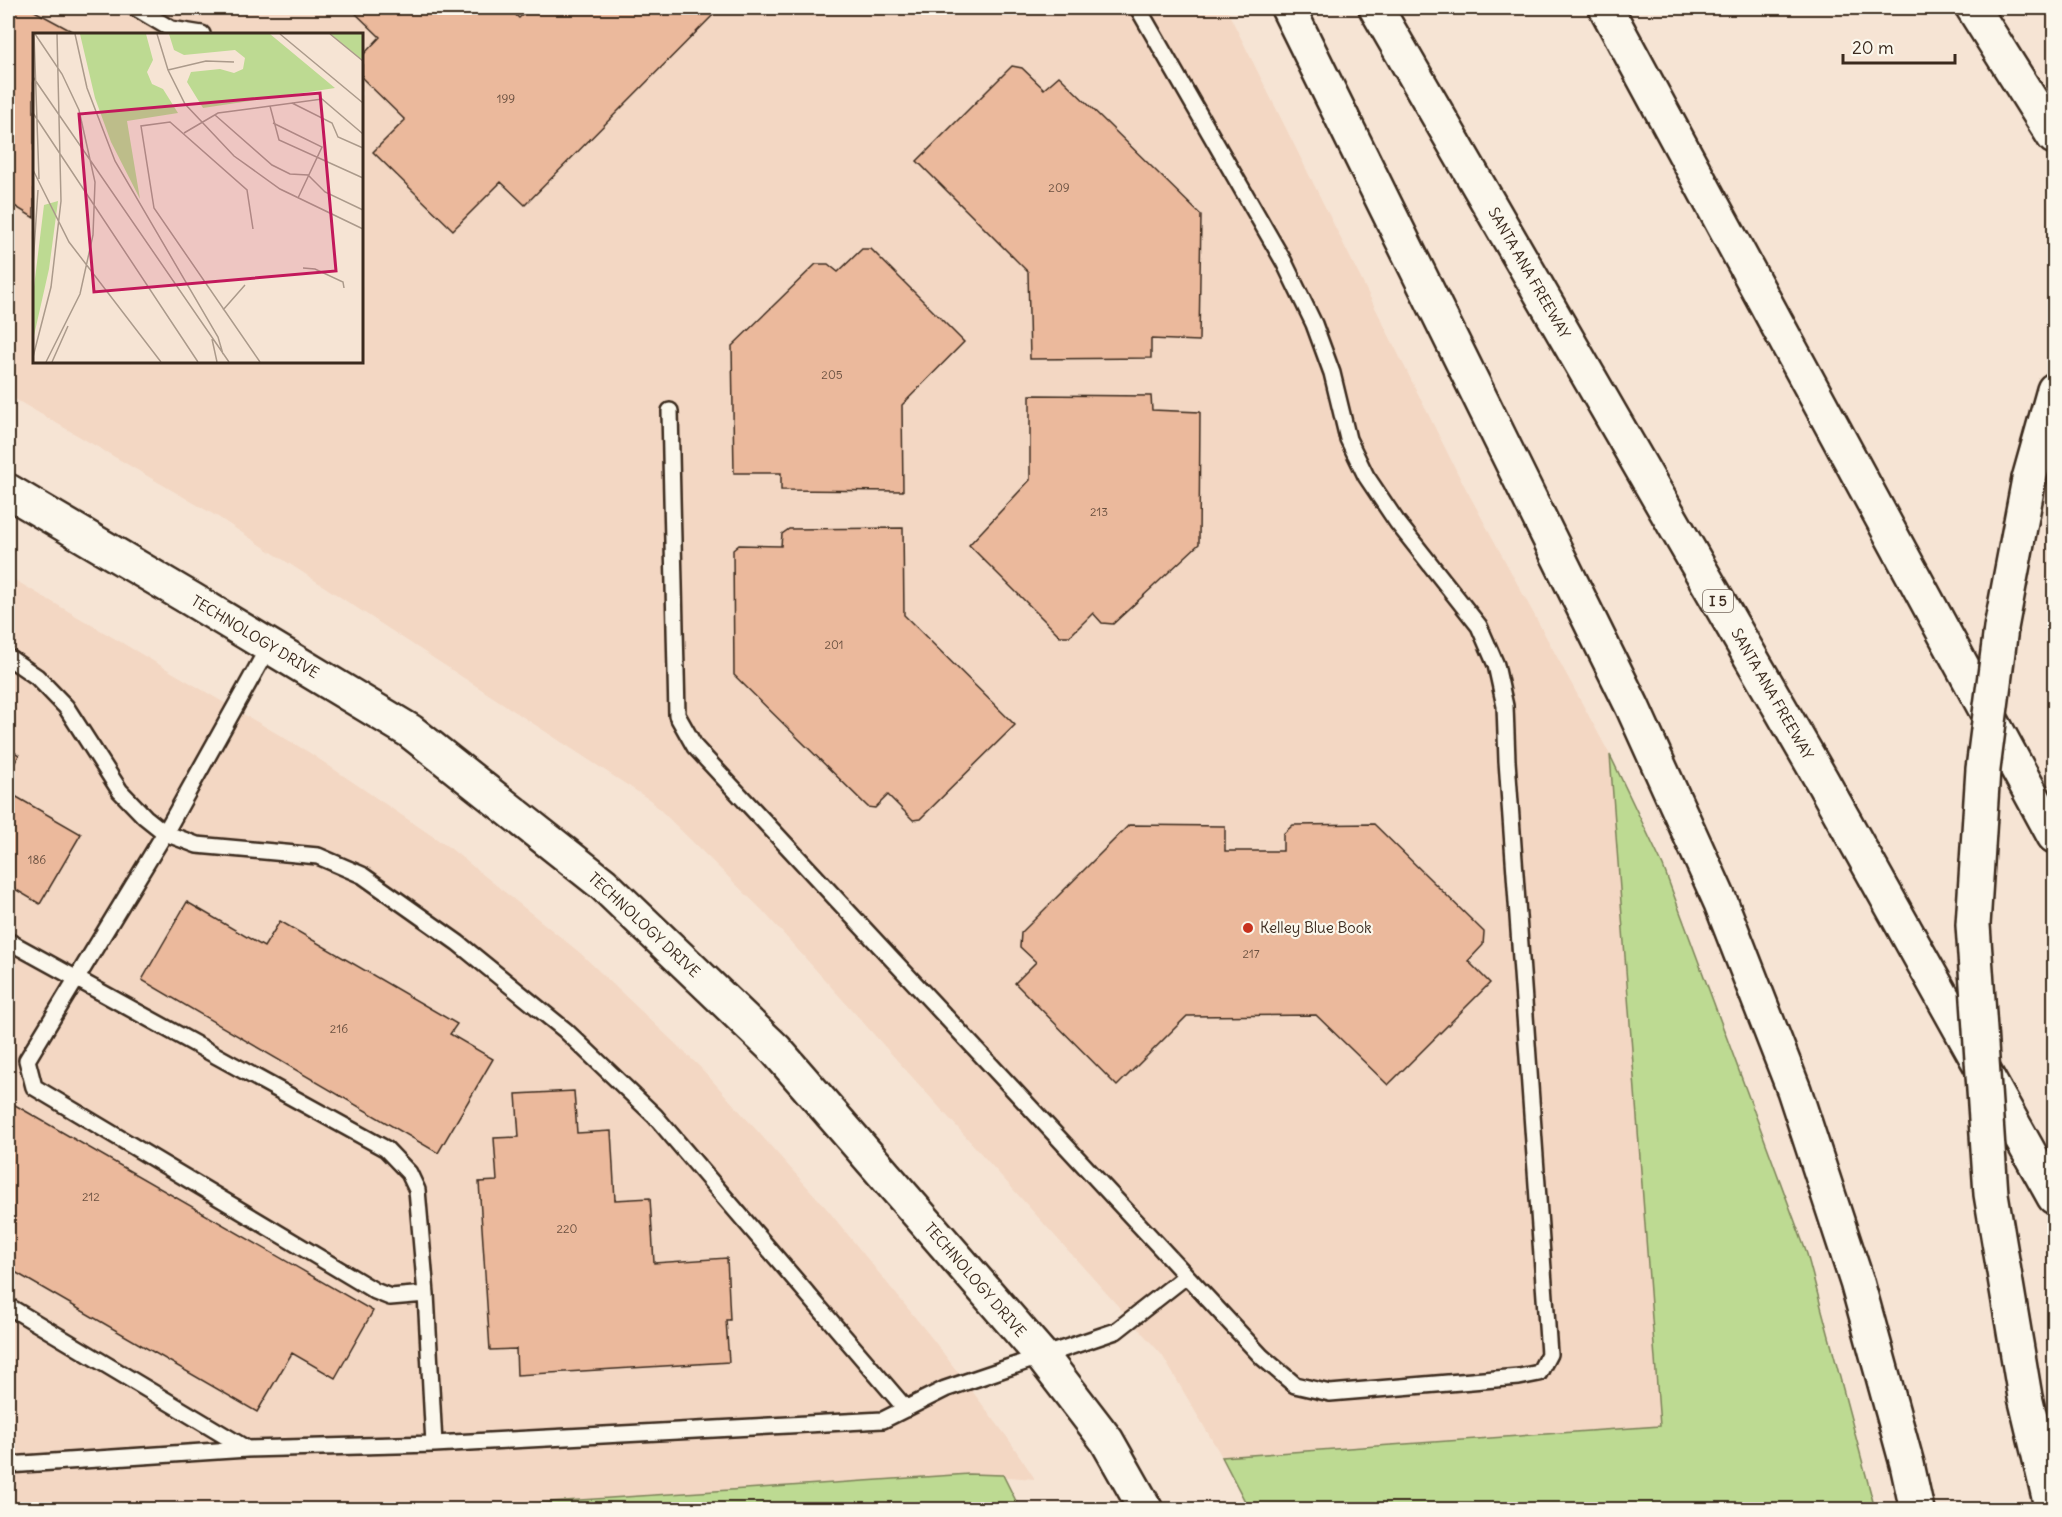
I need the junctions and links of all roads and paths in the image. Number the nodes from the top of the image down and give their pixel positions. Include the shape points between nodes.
1 (136, 8) edge
2 (1138, 8) edge
3 (1288, 8) edge
4 (1376, 8) edge
5 (1606, 8) edge
6 (1973, 8) edge
7 (197, 33) edge
8 (2055, 137) edge
9 (2055, 390) edge
10 (670, 411) dead end
11 (8, 491) edge
12 (269, 646) junction
13 (8, 657) edge
14 (165, 833) junction
15 (2055, 836) edge
16 (8, 941) edge
17 (76, 980) junction
18 (2055, 1197) edge
19 (1186, 1276) junction
20 (426, 1294) junction
21 (8, 1306) edge
22 (1041, 1356) junction
23 (906, 1409) junction
24 (434, 1444) junction
25 (247, 1449) junction
26 (8, 1465) edge
27 (1146, 1509) edge
28 (1917, 1509) edge
29 (2052, 1509) edge

1 - 7 lane via 171,28
2 - 19 lane via 1284,262 1332,373 1347,439 1366,476 1479,626 1496,665 1505,706 1549,1354 1539,1373 1519,1377 1330,1393 1295,1385 1262,1357
3 - 28 main road via 1632,706 1721,903 1794,1090 1857,1282
4 - 18 main road, SANTA ANA FREEWAY / I 5 via 1815,769
5 - 15 main road
6 - 8 main road
9 - 29 main road, bridge via 2029,479 2001,628 1983,769 1973,925 1991,1194 2025,1396
10 - 19 lane via 677,715 695,747
11 - 12 main road, TECHNOLOGY DRIVE
12 - 14 lane
12 - 22 main road, TECHNOLOGY DRIVE via 410,731 603,884 776,1050
13 - 14 lane via 37,677 66,707 120,791
14 - 17 lane
14 - 23 lane via 197,845 318,856 362,875 458,943 565,1030 655,1116
16 - 17 lane
17 - 20 lane via 386,1149 410,1173 417,1190
17 - 20 lane via 27,1060 34,1087 375,1291 390,1297
19 - 22 lane via 1116,1331
20 - 24 lane
21 - 25 lane
22 - 23 lane via 945,1389
22 - 27 main road, TECHNOLOGY DRIVE via 1107,1441
23 - 24 lane via 883,1420
24 - 25 lane
25 - 26 lane

